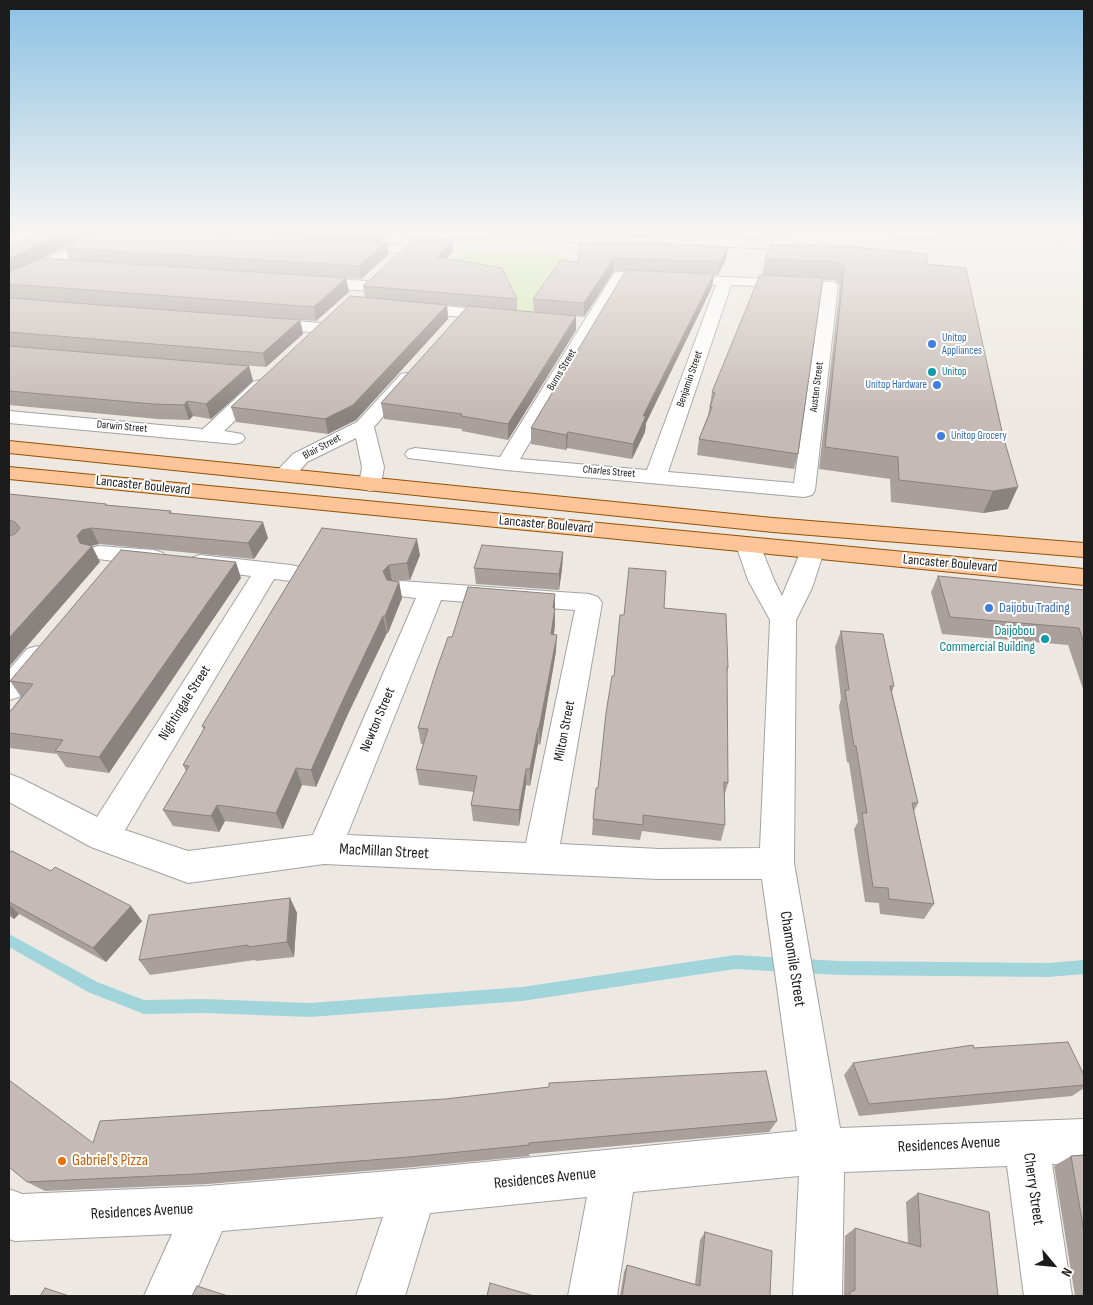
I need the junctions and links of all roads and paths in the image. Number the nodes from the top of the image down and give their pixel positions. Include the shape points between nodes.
1 (359, 293) edge
2 (609, 293) edge
3 (721, 293) edge
4 (829, 293) edge
5 (348, 303) edge
6 (396, 307) edge
7 (464, 313) junction
8 (335, 315) edge
9 (513, 317) edge
10 (243, 322) edge
11 (571, 322) edge
12 (590, 324) junction
13 (452, 327) edge
14 (321, 328) junction
15 (307, 341) edge
16 (421, 362) edge
17 (252, 373) dead end
18 (9, 417) edge
19 (364, 426) junction
20 (208, 435) junction
21 (235, 438) dead end
22 (9, 447) edge
23 (415, 454) dead end
24 (506, 464) junction
25 (9, 473) edge
26 (284, 475) junction
27 (656, 476) junction
28 (370, 484) junction
29 (804, 490) joint
30 (748, 545) junction
31 (1084, 550) edge
32 (812, 551) junction
33 (108, 562) edge
34 (1084, 577) edge
35 (401, 589) edge
36 (432, 592) junction
37 (783, 620) junction
38 (53, 637) edge
39 (9, 689) edge
40 (9, 787) edge
41 (103, 837) junction
42 (324, 849) junction
43 (540, 859) junction
44 (777, 863) junction
45 (1084, 1141) edge
46 (1026, 1142) junction
47 (822, 1151) junction
48 (614, 1172) junction
49 (414, 1192) junction
50 (208, 1208) junction
51 (11, 1220) edge
52 (169, 1296) edge
53 (381, 1296) edge
54 (593, 1296) edge
55 (818, 1296) edge
56 (1048, 1296) edge

1 - 5 street
2 - 12 street, Burns Street
3 - 27 street, Benjamin Street
4 - 29 street, Austen Street
6 - 7 street
7 - 9 street
7 - 13 street
8 - 14 street
10 - 14 street
11 - 12 street
12 - 24 street, Burns Street
14 - 15 street
16 - 19 street, Blair Street
17 - 20 street via 272,375
18 - 20 street, Darwin Street
19 - 26 street, Blair Street via 300,458
19 - 28 street via 373,467
20 - 21 street, Darwin Street
22 - 26 main road, Lancaster Boulevard
23 - 24 street, Charles Street
24 - 27 street, Charles Street
25 - 30 main road, Lancaster Boulevard
26 - 28 main road, Lancaster Boulevard
27 - 29 street, Charles Street
28 - 31 main road, Lancaster Boulevard via 773,525
30 - 32 main road, Lancaster Boulevard
30 - 37 street via 761,580
32 - 34 main road, Lancaster Boulevard
32 - 37 street, Chamomile Street
33 - 41 street, Nightingale Street via 279,571
35 - 36 street
36 - 42 street, Newton Street
36 - 43 street, Milton Street via 589,603
37 - 44 street, Chamomile Street
38 - 39 street
40 - 41 street, MacMillan Street
41 - 42 street, MacMillan Street via 188,867
42 - 43 street, MacMillan Street
43 - 44 street, MacMillan Street via 659,864
44 - 47 street, Chamomile Street
45 - 46 street, Residences Avenue
46 - 47 street, Residences Avenue
46 - 56 street, Cherry Street
47 - 48 street, Residences Avenue
47 - 55 street, Chamomile Street
48 - 49 street, Residences Avenue
48 - 54 street
49 - 50 street, Residences Avenue
49 - 53 street
50 - 51 street, Residences Avenue
50 - 52 street

